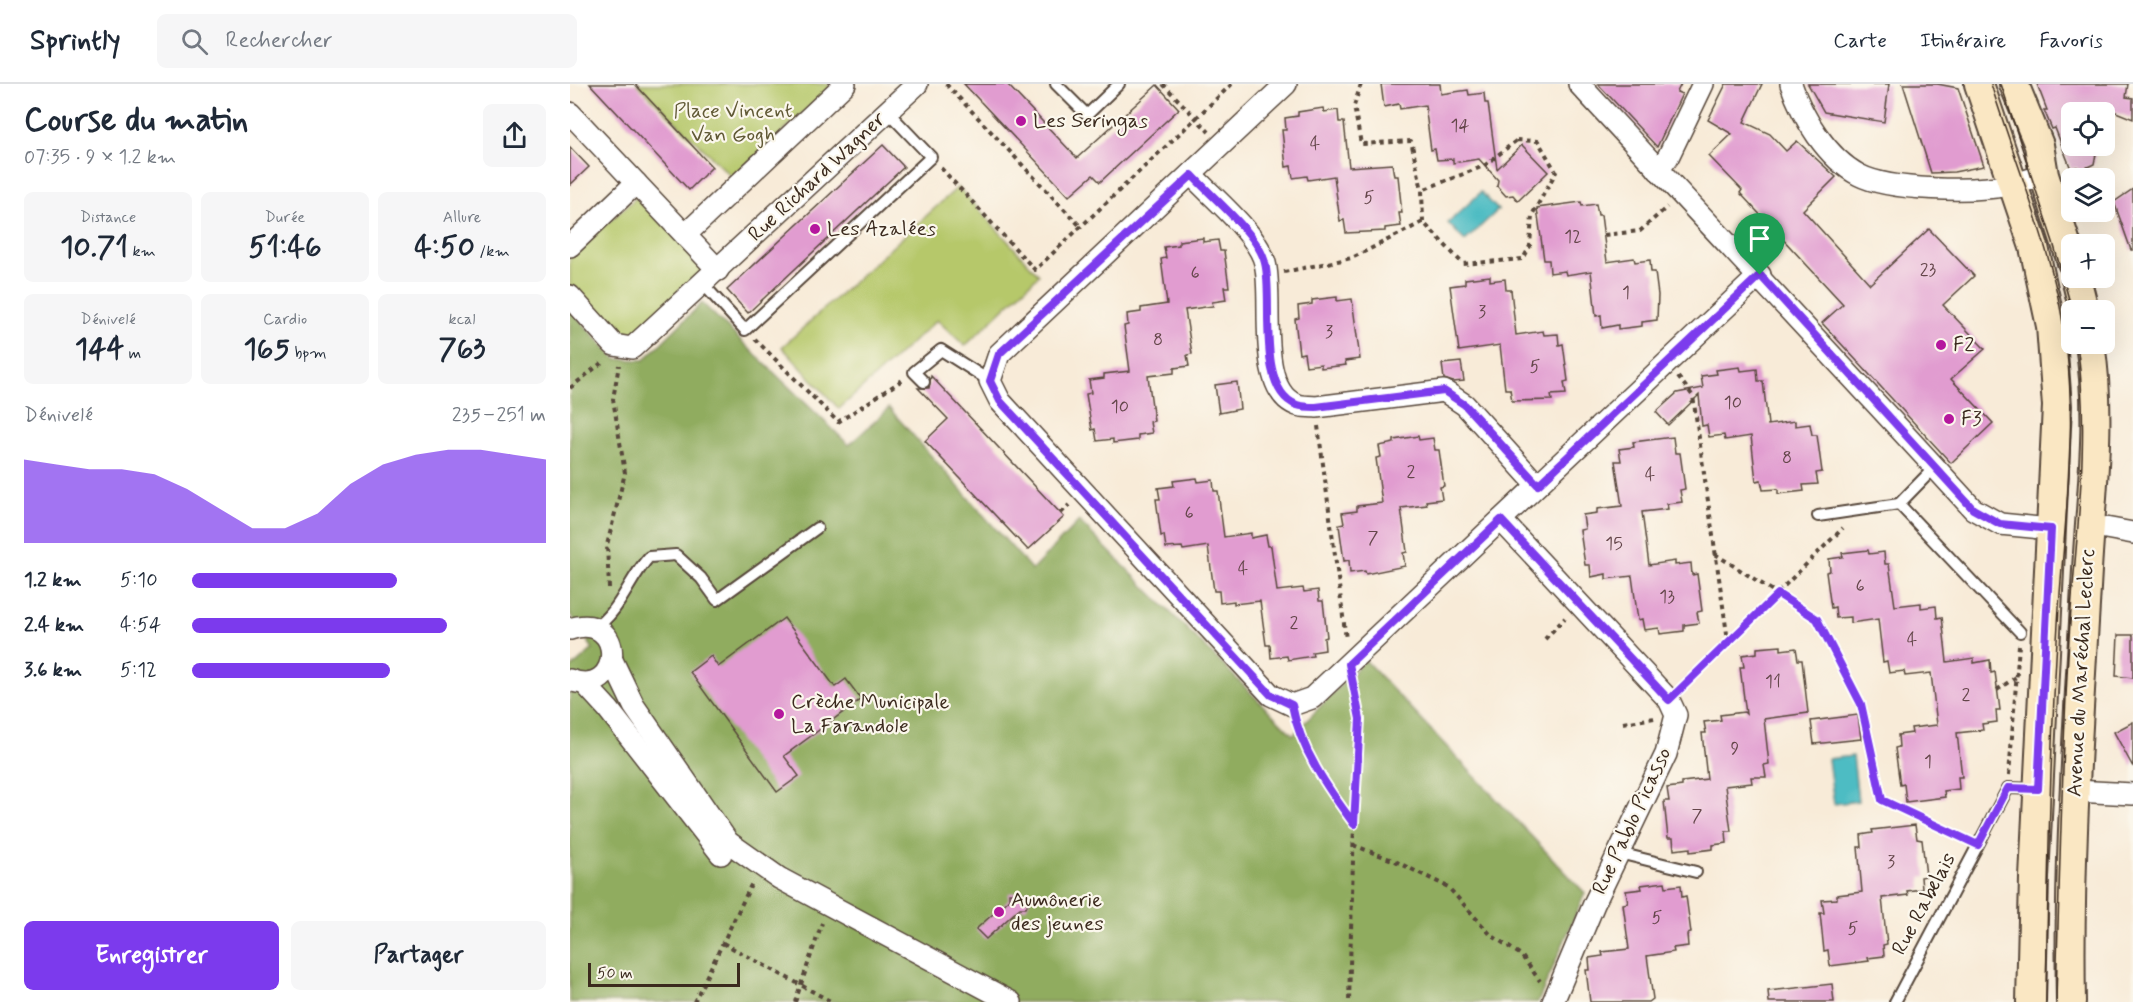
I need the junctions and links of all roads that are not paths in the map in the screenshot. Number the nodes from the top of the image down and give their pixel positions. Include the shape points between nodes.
1 (845, 84) edge
2 (917, 84) edge
3 (1056, 84) edge
4 (1119, 84) edge
5 (1286, 84) edge
6 (1580, 84) edge
7 (1703, 84) edge
8 (1791, 84) edge
9 (1979, 84) edge
10 (2014, 84) edge
11 (887, 111) junction
12 (570, 113) edge
13 (1658, 170) junction
14 (1192, 175) junction
15 (2044, 175) junction
16 (636, 183) junction
17 (2012, 185) junction
18 (685, 234) junction
19 (2063, 234) edge
20 (570, 246) edge
21 (1760, 275) junction
22 (710, 277) junction
23 (570, 296) edge
24 (2091, 354) edge
25 (990, 381) junction
26 (924, 382) dead end
27 (1935, 467) junction
28 (1538, 485) junction
29 (1899, 504) junction
30 (1818, 516) dead end
31 (1501, 520) junction
32 (2089, 525) junction
33 (817, 528) dead end
34 (2051, 529) junction
35 (2133, 533) edge
36 (579, 624) edge
37 (2020, 632) road end
38 (612, 660) junction
39 (577, 682) edge
40 (2038, 789) junction
41 (2075, 791) junction
42 (2133, 794) edge
43 (1619, 853) junction
44 (1696, 872) dead end
45 (1553, 1001) edge
46 (982, 1002) edge
47 (1011, 1002) edge
48 (1894, 1002) edge
49 (2031, 1002) edge
50 (2071, 1002) edge

1 - 18 street
2 - 11 street, Rue Richard Wagner
3 - 4 lane via 1087,116
5 - 14 street
6 - 13 street
7 - 13 street
8 - 17 street via 1811,126 1836,157 1858,175 1890,185 1936,188
9 - 17 main road, Avenue du Maréchal Leclerc
10 - 15 main road via 2039,145
11 - 22 street, Rue Richard Wagner
11 - 22 lane via 931,157 745,330
12 - 16 street
13 - 21 street
14 - 25 street via 999,354
14 - 28 street via 1256,244 1265,263 1273,374 1281,393 1297,405 1316,407 1444,391 1465,405
15 - 17 street
15 - 19 main road
16 - 18 street
16 - 20 street
17 - 34 main road, Avenue du Maréchal Leclerc via 2034,247 2054,352 2057,406
18 - 22 street
21 - 27 street
21 - 28 street
22 - 23 street, Rue Richard Wagner via 632,348 614,345
24 - 32 main road, Avenue du Maréchal Leclerc via 2094,409
25 - 26 lane via 941,350 914,372
25 - 31 street via 1000,401 1227,649 1271,695 1292,705 1312,698
27 - 29 lane
27 - 34 street via 1973,509 2000,524
28 - 31 street
29 - 30 lane
29 - 37 lane
31 - 43 street, Rue Pablo Picasso via 1672,708 1666,753
32 - 35 street
32 - 41 main road, Avenue du Maréchal Leclerc
33 - 36 lane via 717,600 676,555 650,557 637,570 609,619
34 - 40 main road, Avenue du Maréchal Leclerc
36 - 38 street via 611,645
38 - 39 street via 599,679
38 - 47 street via 634,706 728,842 779,878
39 - 46 street via 608,709 717,851 824,917
40 - 48 lane, Rue Rabelais via 2008,788
40 - 49 main road, Avenue du Maréchal Leclerc
41 - 42 street
41 - 50 main road, Avenue du Maréchal Leclerc
43 - 44 lane
43 - 45 street, Rue Pablo Picasso

